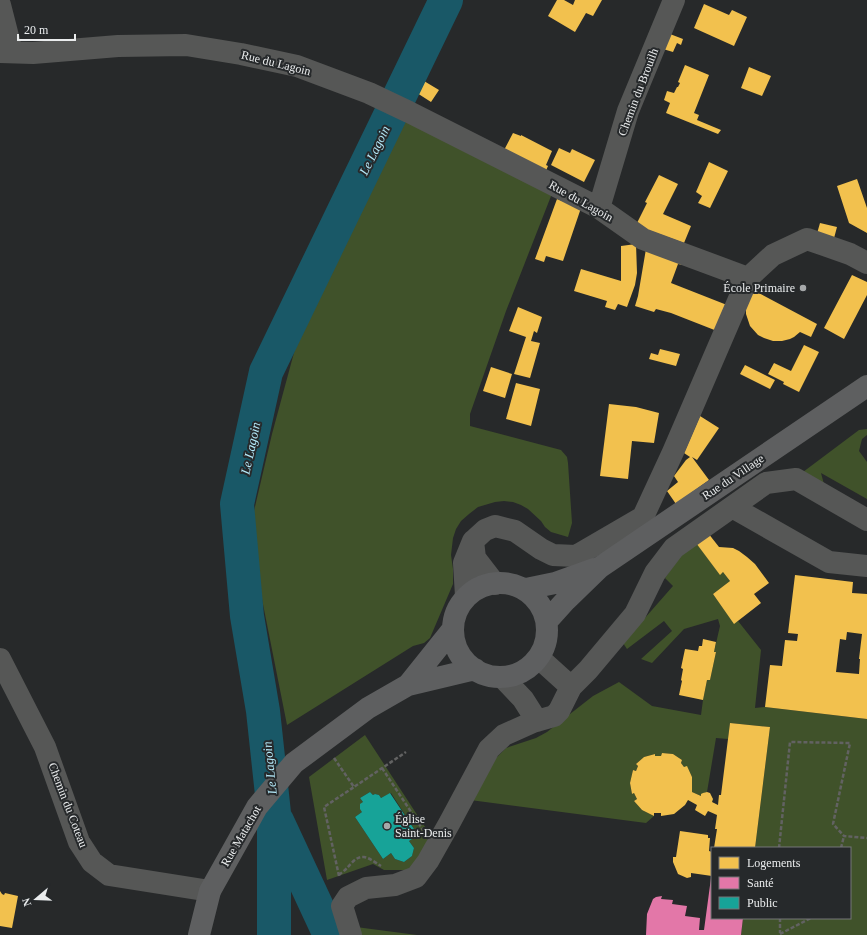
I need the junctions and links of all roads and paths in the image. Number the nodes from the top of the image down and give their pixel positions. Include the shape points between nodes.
1 (674, 0) edge
2 (0, 5) edge
3 (6, 52) edge
4 (600, 208) junction
5 (867, 263) edge
6 (748, 278) junction
7 (867, 386) edge
8 (732, 507) junction
9 (867, 520) edge
10 (473, 541) junction
11 (867, 566) edge
12 (598, 568) junction
13 (495, 584) junction
14 (526, 590) junction
15 (466, 596) junction
16 (548, 620) junction
17 (452, 630) junction
18 (539, 658) junction
19 (0, 659) edge
20 (475, 669) junction
21 (504, 678) junction
22 (408, 685) junction
23 (571, 687) junction
24 (537, 721) junction
25 (323, 742) junction
26 (406, 752) dead end
27 (382, 768) junction
28 (354, 787) junction
29 (425, 833) dead end
30 (844, 836) junction
31 (867, 838) edge
32 (779, 847) edge
33 (841, 847) edge
34 (384, 867) dead end
35 (339, 875) junction
36 (210, 891) junction
37 (344, 903) junction
38 (780, 919) edge
39 (809, 919) edge
40 (200, 934) edge
41 (780, 934) edge
42 (351, 935) edge

1 - 4 street, Chemin du Brouilh via 628,111
2 - 3 street
3 - 4 street, Rue du Lagoin via 33,53 118,46 186,45 297,66 369,93
4 - 6 street, Rue du Lagoin via 643,239
5 - 6 street via 850,254 807,239 773,256
6 - 10 street via 643,516 576,556 553,555 515,531 495,526 485,530
7 - 12 main road, Rue du Village
8 - 9 street via 766,483 796,479
8 - 11 street via 829,562
8 - 23 street via 674,548 655,573 635,614
10 - 13 street via 475,558
10 - 15 street via 464,563
12 - 14 main road, Rue du Village
12 - 16 main road, Rue du Village
13 - 14 main road via 508,583
13 - 15 main road via 484,585
14 - 16 main road via 542,605
15 - 17 main road via 456,611
16 - 18 main road via 547,641
17 - 20 main road via 457,650 464,662
17 - 22 main road, Rue Matachot
18 - 21 main road via 522,673
18 - 23 street
19 - 36 street, Chemin du Coteau via 45,747 79,842 92,862 109,875
20 - 21 main road via 482,675
20 - 22 main road, Rue Matachot
21 - 24 street via 523,699
22 - 25 main road, Rue Matachot via 368,708
23 - 24 street via 554,716
24 - 37 street via 504,735 489,749 428,861 416,877 395,885 366,888 348,897
25 - 28 path
25 - 36 main road, Rue Matachot via 294,763 257,807
26 - 27 path
27 - 28 path
27 - 29 path
28 - 35 path via 324,807
30 - 31 path
30 - 32 path via 833,824 850,743 790,742
30 - 33 path
34 - 35 path via 364,857 358,858
35 - 37 path
36 - 40 main road, Rue Matachot
37 - 42 street via 342,906
38 - 41 path
39 - 41 path

